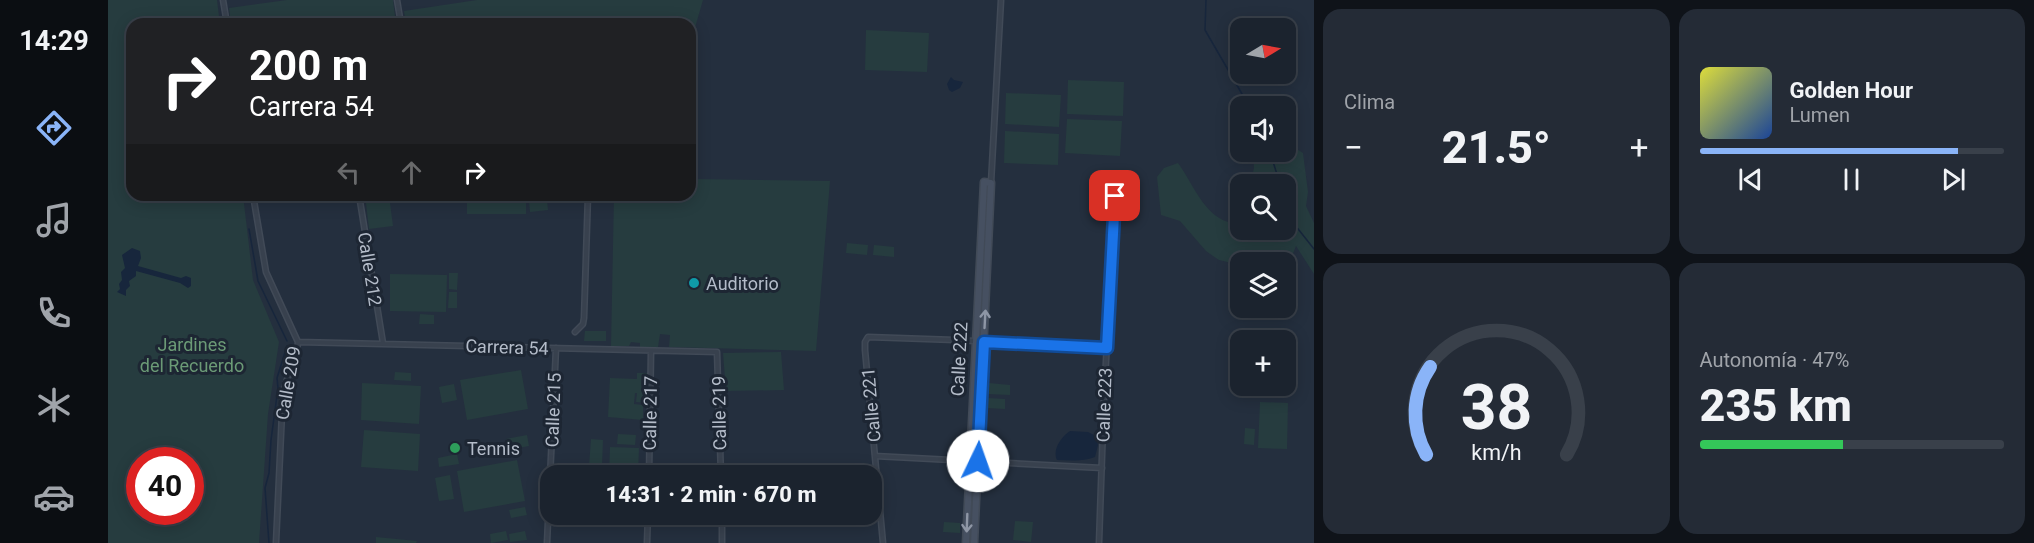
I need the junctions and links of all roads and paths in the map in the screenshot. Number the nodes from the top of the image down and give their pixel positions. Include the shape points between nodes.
1 (223, 0) edge
2 (397, 0) edge
3 (1001, 0) edge
4 (226, 18) edge
5 (400, 18) edge
6 (987, 182) junction
7 (1115, 196) dead end
8 (254, 201) edge
9 (360, 201) edge
10 (588, 201) edge
11 (575, 332) dead end
12 (298, 342) junction
13 (975, 342) junction
14 (984, 342) junction
15 (382, 343) junction
16 (556, 348) junction
17 (1107, 348) junction
18 (651, 351) junction
19 (717, 352) joint
20 (875, 456) junction
21 (969, 461) junction
22 (978, 461) junction
23 (649, 465) edge
24 (721, 465) edge
25 (1102, 468) junction
26 (648, 525) edge
27 (722, 525) edge
28 (276, 543) edge
29 (547, 543) edge
30 (647, 543) edge
31 (722, 543) edge
32 (883, 543) edge
33 (966, 543) edge
34 (974, 543) edge
35 (1100, 543) edge

1 - 4 street
2 - 5 street
3 - 6 street, Calle 222
6 - 13 street, Calle 222
14 -> 6 street, Calle 222
7 - 17 street, Calle 223
8 - 12 street, Calle 209 via 266,272
9 - 15 street, Calle 212
10 - 11 street via 584,318
12 - 15 street, Carrera 54
12 - 28 street, Calle 209 via 283,391
13 - 14 street
13 - 20 street, Calle 221 via 871,336 866,339
13 - 21 street, Calle 222
14 - 17 street
14 - 22 street, Calle 222
15 - 16 street, Carrera 54
16 - 18 street, Carrera 54
16 - 29 street, Calle 215
17 - 25 street, Calle 223
18 - 19 street, Carrera 54
18 - 23 street, Calle 217
19 - 24 street, Calle 219
20 - 21 street
20 - 32 street, Calle 221
21 - 22 street
21 -> 33 street, Calle 222
22 - 25 street
22 - 34 street, Calle 222
25 - 35 street, Calle 223
26 - 30 street
27 - 31 street

